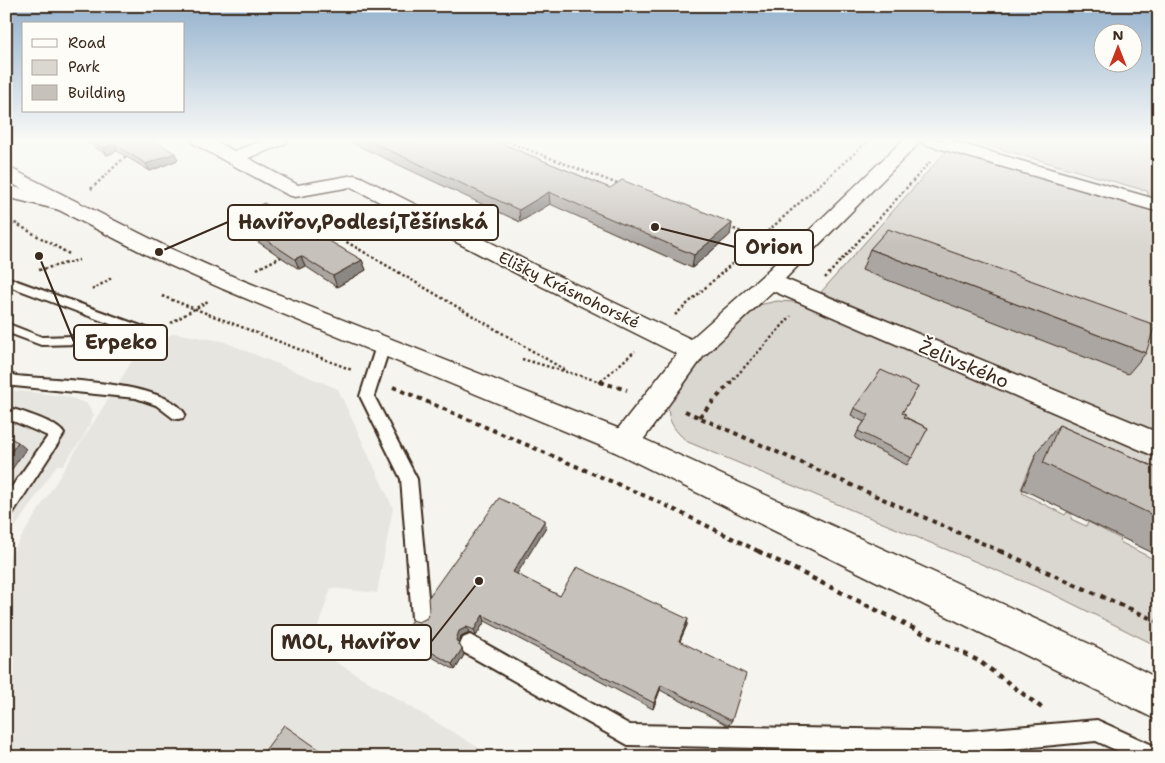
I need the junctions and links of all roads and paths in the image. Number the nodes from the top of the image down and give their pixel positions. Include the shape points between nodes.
1 (12, 176) edge
2 (106, 176) edge
3 (266, 176) edge
4 (595, 176) edge
5 (829, 176) edge
6 (877, 176) edge
7 (1054, 176) edge
8 (622, 186) edge
9 (6, 191) edge
10 (88, 192) dead end
11 (64, 205) junction
12 (1159, 206) edge
13 (298, 213) dead end
14 (6, 218) edge
15 (17, 224) junction
16 (349, 224) dead end
17 (722, 224) edge
18 (6, 225) edge
19 (331, 233) junction
20 (759, 239) junction
21 (315, 241) edge
22 (291, 252) edge
23 (71, 255) dead end
24 (79, 260) dead end
25 (259, 268) dead end
26 (35, 272) dead end
27 (113, 277) dead end
28 (6, 281) edge
29 (770, 281) junction
30 (92, 291) dead end
31 (162, 296) dead end
32 (209, 300) dead end
33 (197, 309) junction
34 (166, 325) dead end
35 (6, 327) edge
36 (656, 332) junction
37 (383, 346) junction
38 (694, 351) junction
39 (522, 359) dead end
40 (570, 373) junction
41 (6, 377) edge
42 (372, 378) junction
43 (600, 382) junction
44 (659, 399) junction
45 (6, 412) edge
46 (178, 414) dead end
47 (624, 443) junction
48 (1159, 446) edge
49 (6, 509) edge
50 (421, 618) dead end
51 (1159, 622) edge
52 (470, 645) dead end
53 (1159, 701) edge
54 (1073, 732) junction
55 (1155, 757) edge

1 - 11 street
2 - 10 path
3 - 36 street, Elišky Krásnohorské via 295,191 354,181
4 - 8 path
5 - 20 path
6 - 29 street
7 - 12 street
9 - 11 street
11 - 37 street via 158,252
13 - 19 path
14 - 15 path
15 - 18 path
15 - 23 path
16 - 19 path
17 - 20 path
19 - 21 path
19 - 40 path
20 - 36 path
22 - 25 path
24 - 26 path
27 - 30 path
28 - 35 lane via 158,338 41,341
29 - 38 street
29 - 48 street, Želivského
31 - 33 path
32 - 33 path
33 - 34 path
33 - 42 path
36 - 38 street, Elišky Krásnohorské
36 - 43 path
37 - 42 lane
37 - 47 street
38 - 44 street
39 - 40 path
40 - 43 path
41 - 46 lane via 14,381 137,393 161,402
42 - 50 lane via 367,396 409,478
42 - 54 path via 659,502 978,661
43 - 44 path
44 - 47 street
44 - 51 path
45 - 49 lane via 57,434
47 - 53 street via 1080,660
52 - 54 lane via 628,735 969,742
54 - 55 lane via 1097,730

